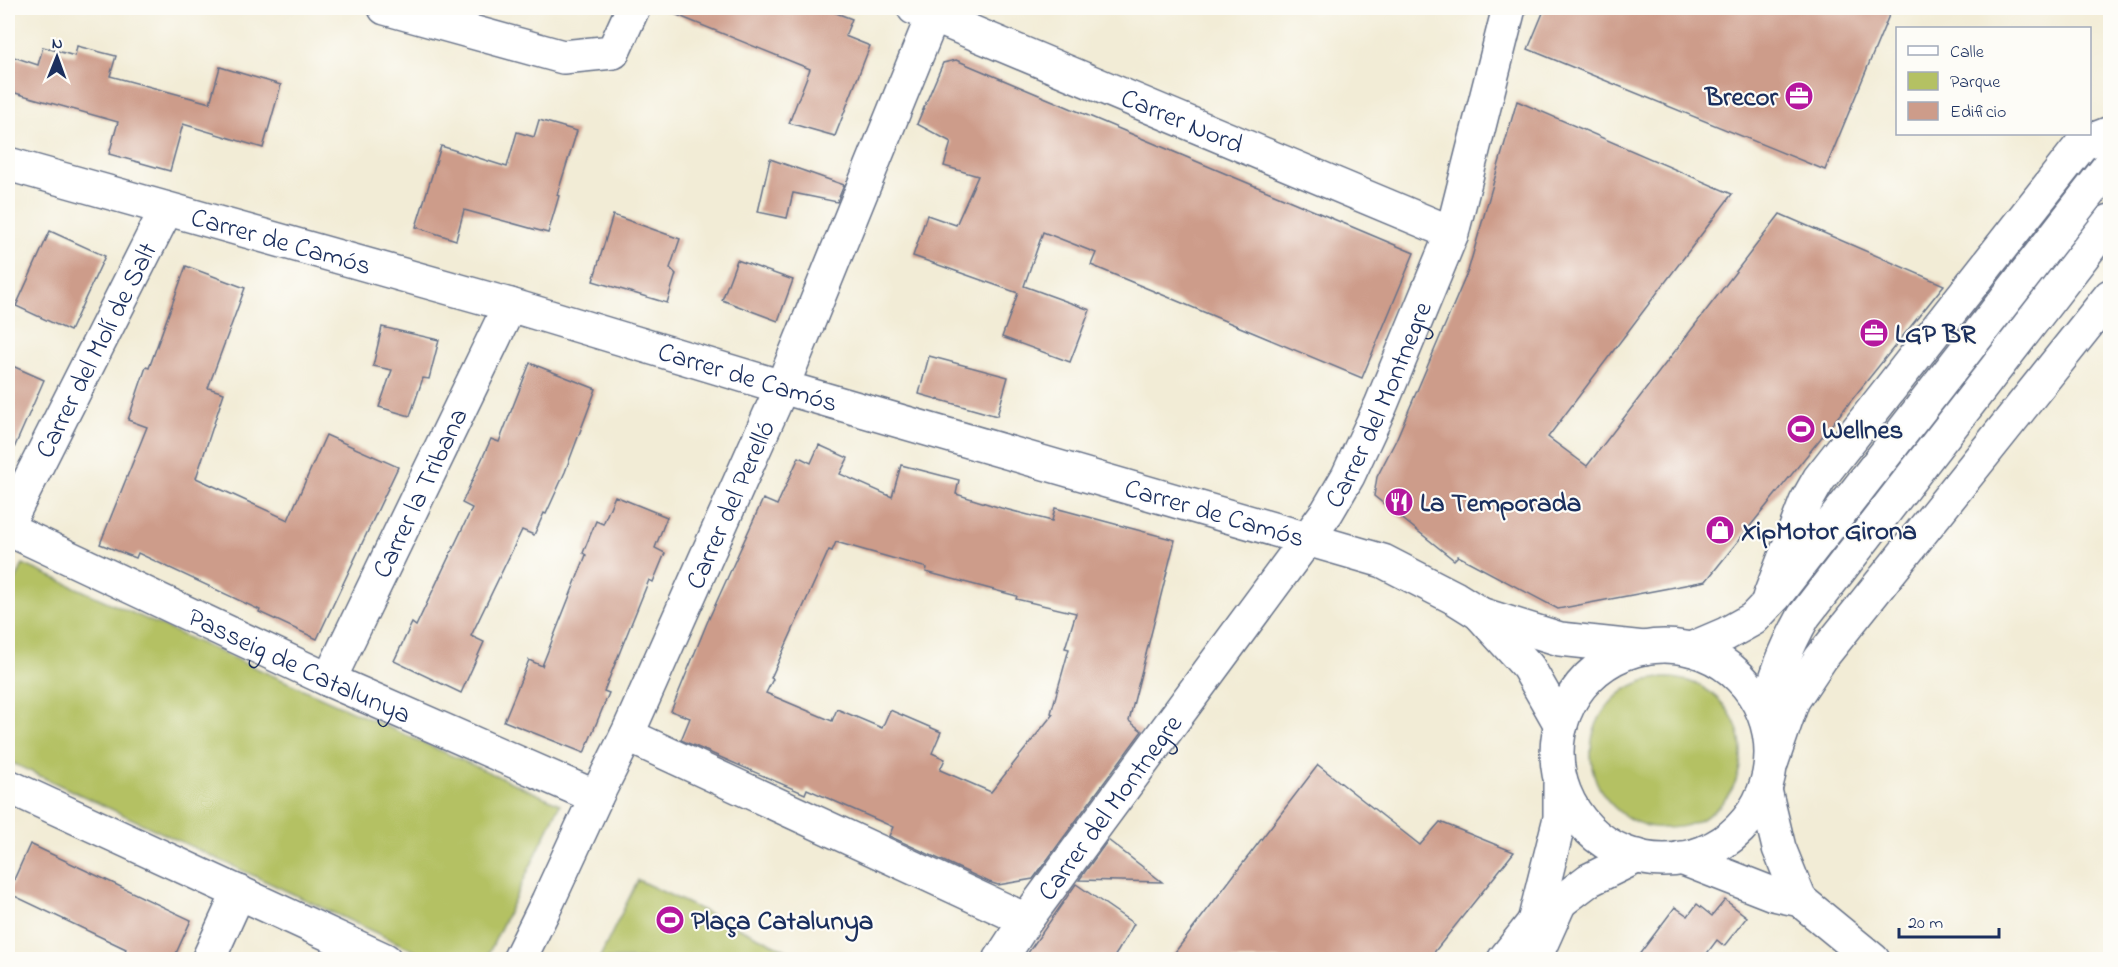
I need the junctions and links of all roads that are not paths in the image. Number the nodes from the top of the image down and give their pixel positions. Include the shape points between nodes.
1 (385, 8) edge
2 (633, 8) edge
3 (1509, 8) edge
4 (928, 10) edge
5 (2110, 133) edge
6 (8, 164) edge
7 (2110, 165) edge
8 (166, 210) junction
9 (2110, 221) edge
10 (1452, 232) junction
11 (2110, 296) edge
12 (510, 305) junction
13 (782, 387) junction
14 (8, 524) edge
15 (8, 529) edge
16 (1306, 538) junction
17 (1767, 604) junction
18 (1479, 613) junction
19 (1644, 648) junction
20 (1691, 649) junction
21 (329, 680) junction
22 (1765, 715) junction
23 (1561, 725) junction
24 (627, 735) junction
25 (1560, 777) junction
26 (1768, 777) junction
27 (8, 786) edge
28 (596, 797) junction
29 (1638, 856) junction
30 (1681, 858) junction
31 (238, 892) junction
32 (1800, 900) junction
33 (1560, 902) junction
34 (1026, 920) junction
35 (1534, 922) junction
36 (207, 960) edge
37 (385, 960) edge
38 (519, 960) edge
39 (1000, 960) edge
40 (1504, 960) edge
41 (1534, 960) edge
42 (1873, 960) edge

1 - 2 street via 563,57 613,52
3 - 10 street, Carrer del Montnegre
4 - 10 street, Carrer Nord
4 - 13 street, Carrer del Perelló
5 - 17 street via 2082,144 1818,479
6 - 8 street, Carrer de Camós
7 - 17 street
8 - 12 street, Carrer de Camós
8 - 14 street, Carrer del Molí de Salt
9 - 22 street via 1804,616 1777,670
10 - 16 street, Carrer del Montnegre via 1353,466 1327,512
11 - 26 street via 1821,657 1793,700
12 - 13 street, Carrer de Camós
12 - 21 street, Carrer la Tribana
13 - 16 street, Carrer de Camós
13 - 24 street, Carrer del Perelló
15 - 21 street, Passeig de Catalunya
16 - 18 street, Carrer de Camós via 1383,561
16 - 34 street, Carrer del Montnegre
17 - 20 street via 1753,619
18 - 19 street, Carrer de Camós via 1560,639
18 - 23 street, Carrer de Camós via 1528,667
19 - 20 street
19 - 23 street via 1625,654 1592,675 1578,689
20 - 22 street via 1718,660 1741,678
21 - 28 street, Passeig de Catalunya
22 - 26 street via 1769,731
23 - 25 street via 1557,751
24 - 28 street, Carrer del Perelló
24 - 34 street
25 - 29 street via 1571,804 1588,828 1611,845
25 - 35 street via 1560,818
26 - 30 street via 1755,810 1741,827 1723,842
26 - 32 street via 1779,848
27 - 31 street
28 - 38 street, Carrer del Perelló
29 - 30 street
29 - 33 street via 1589,880
30 - 32 street via 1773,894
31 - 36 street
31 - 37 street
32 - 42 street
33 - 35 street
33 - 41 street
34 - 39 street, Carrer del Montnegre
35 - 40 street

